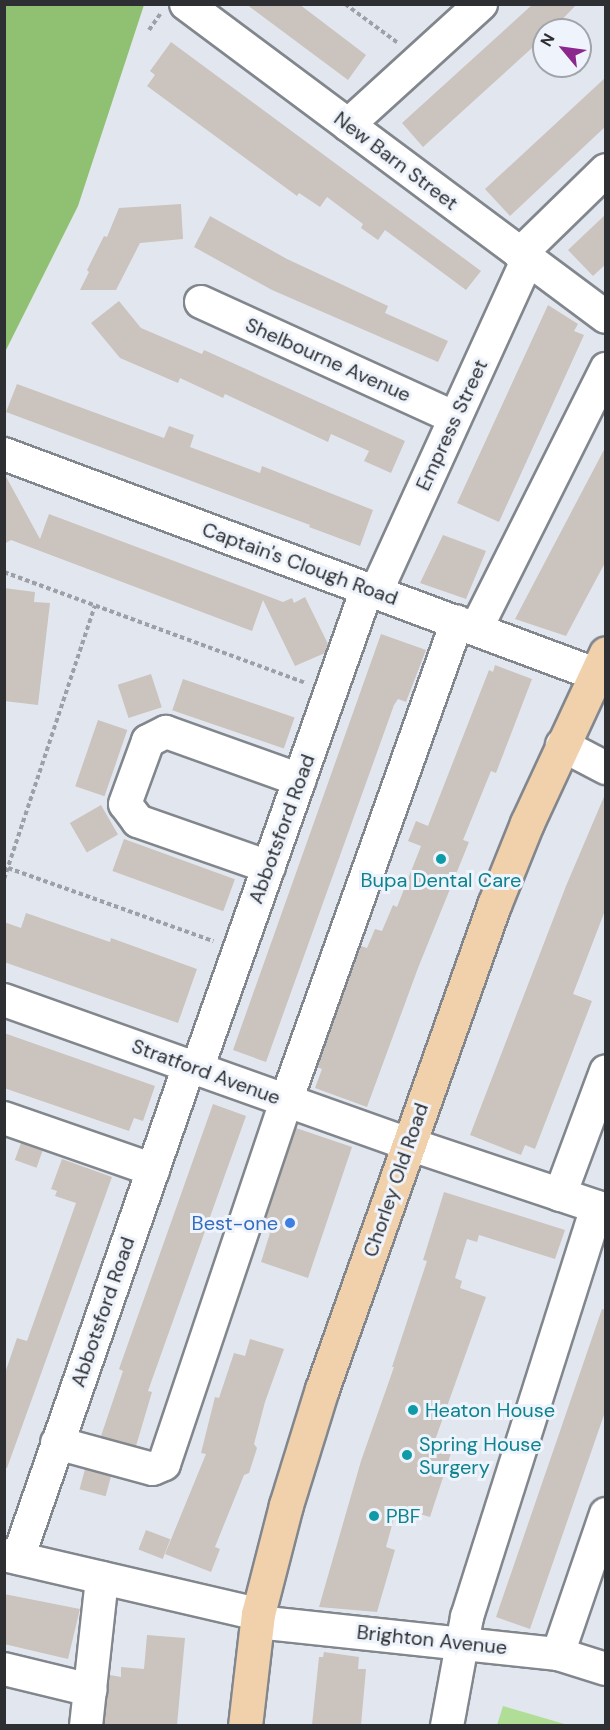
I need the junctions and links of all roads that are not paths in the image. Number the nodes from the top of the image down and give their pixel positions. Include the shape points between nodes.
1 (186, 4) edge
2 (481, 4) edge
3 (348, 125) junction
4 (606, 170) edge
5 (524, 256) junction
6 (201, 302) dead end
7 (604, 313) edge
8 (606, 369) edge
9 (455, 418) junction
10 (4, 454) edge
11 (372, 591) junction
12 (466, 626) junction
13 (600, 663) edge
14 (562, 745) junction
15 (606, 768) edge
16 (300, 780) junction
17 (269, 867) junction
18 (4, 1000) edge
19 (193, 1067) junction
20 (606, 1071) edge
21 (286, 1101) junction
22 (4, 1118) edge
23 (408, 1144) junction
24 (153, 1170) junction
25 (560, 1195) junction
26 (601, 1209) edge
27 (57, 1443) junction
28 (606, 1514) edge
29 (11, 1556) edge
30 (102, 1578) junction
31 (257, 1618) junction
32 (460, 1644) junction
33 (558, 1654) junction
34 (4, 1669) edge
35 (606, 1669) edge
36 (90, 1690) junction
37 (86, 1725) edge
38 (245, 1725) edge
39 (447, 1725) edge

1 - 3 street, New Barn Street
2 - 3 street
3 - 5 street, New Barn Street
4 - 5 street
5 - 7 street, New Barn Street
5 - 9 street, Empress Street
6 - 9 street, Shelbourne Avenue
8 - 12 street
9 - 11 street, Empress Street
10 - 11 street, Captain's Clough Road
11 - 12 street, Captain's Clough Road
11 - 16 street, Abbotsford Road
12 - 13 street, Captain's Clough Road
12 - 21 street
13 - 14 main road, Chorley Old Road
14 - 15 street
14 - 23 main road, Chorley Old Road via 494,906
16 - 17 street, Abbotsford Road
16 - 17 street via 166,732 148,741 125,804 138,821
17 - 19 street, Abbotsford Road
18 - 19 street, Stratford Avenue
19 - 21 street, Stratford Avenue
19 - 24 street, Abbotsford Road
20 - 25 street
21 - 23 street, Stratford Avenue
21 - 27 street via 164,1464 153,1469
22 - 24 street
23 - 25 street, Stratford Avenue
23 - 31 main road, Chorley Old Road via 322,1389
24 - 27 street, Abbotsford Road
25 - 26 street, Stratford Avenue
26 - 32 street
27 - 29 street, Abbotsford Road
28 - 33 street
29 - 30 street, Brighton Avenue
30 - 31 street, Brighton Avenue
30 - 36 street
31 - 32 street, Brighton Avenue
31 - 38 main road, Chorley Old Road
32 - 33 street, Brighton Avenue
32 - 39 street
33 - 35 street, Brighton Avenue
34 - 36 street
36 - 37 street

